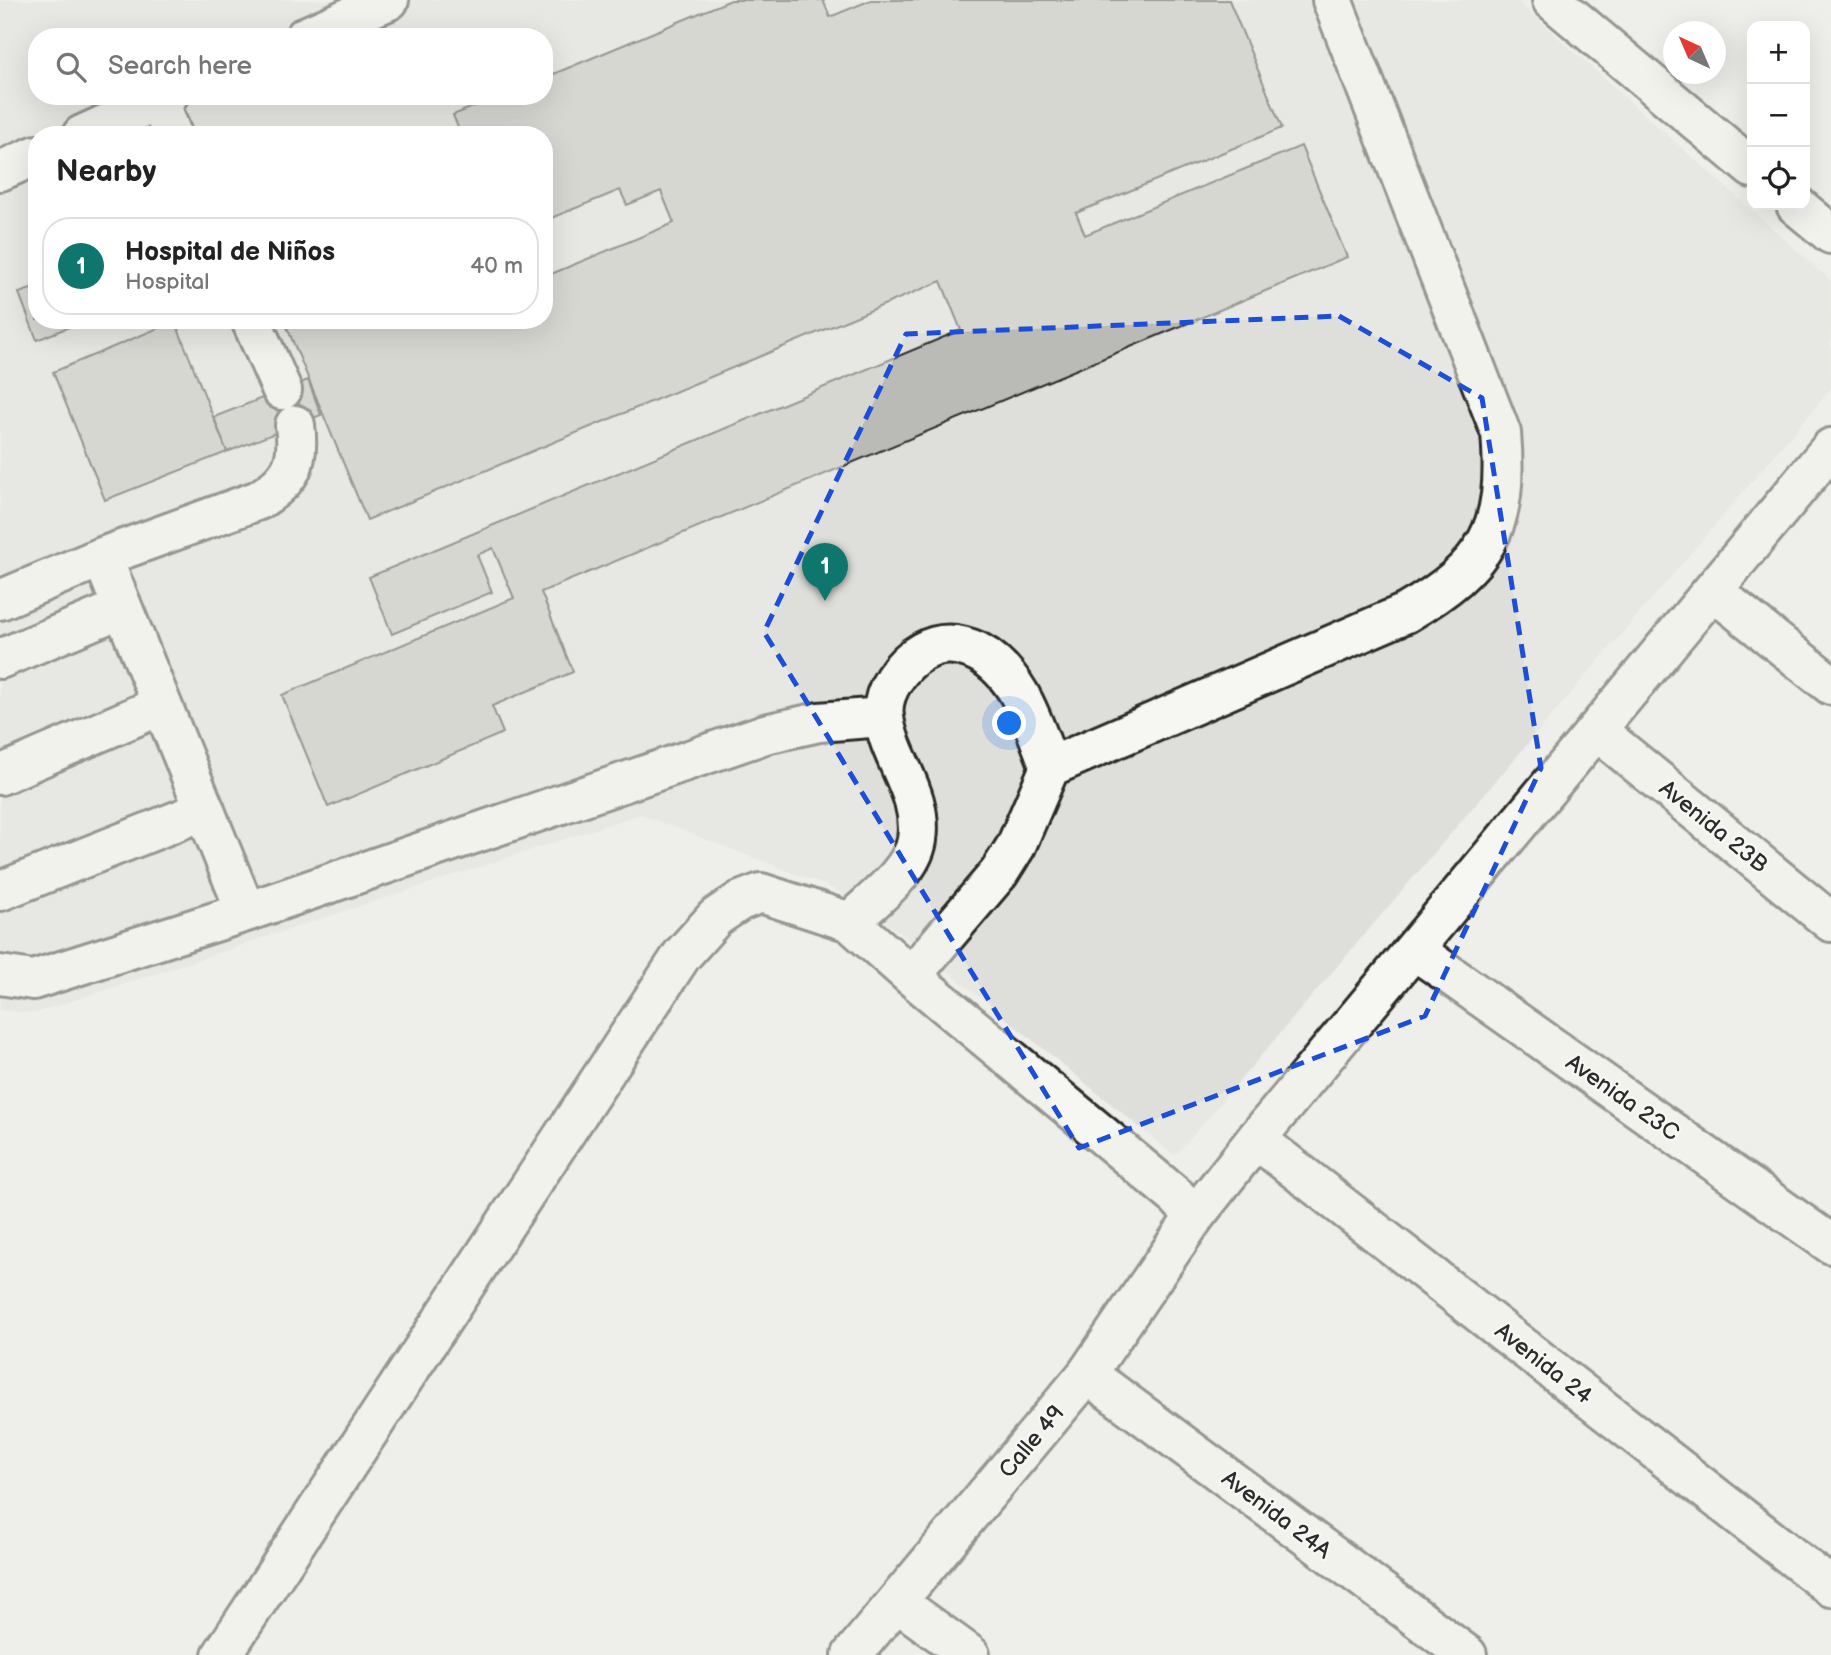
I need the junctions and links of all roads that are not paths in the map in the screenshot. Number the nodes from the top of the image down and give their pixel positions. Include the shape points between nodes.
1 (389, 0) edge
2 (1332, 0) edge
3 (1552, 0) edge
4 (325, 28) edge
5 (166, 110) edge
6 (112, 126) edge
7 (28, 159) edge
8 (1747, 164) edge
9 (0, 171) edge
10 (1802, 210) edge
11 (1831, 234) edge
12 (255, 329) edge
13 (1831, 448) edge
14 (102, 557) junction
15 (1713, 591) junction
16 (0, 600) edge
17 (122, 608) junction
18 (0, 659) edge
19 (1831, 685) edge
20 (162, 705) junction
21 (883, 717) junction
22 (1596, 730) junction
23 (1050, 767) junction
24 (0, 775) edge
25 (205, 810) junction
26 (0, 891) edge
27 (246, 912) junction
28 (850, 922) junction
29 (1831, 922) edge
30 (1416, 951) junction
31 (0, 975) edge
32 (911, 976) junction
33 (1256, 1139) junction
34 (1195, 1216) junction
35 (1831, 1244) edge
36 (1087, 1374) junction
37 (1831, 1587) edge
38 (897, 1602) junction
39 (222, 1655) edge
40 (852, 1655) edge
41 (970, 1655) edge
42 (1467, 1655) edge

1 - 4 street
2 - 23 street via 1501,433 1505,476 1500,510 1473,566 1418,606
3 - 8 street
5 - 6 street
7 - 9 street
10 - 11 street
12 - 14 street via 288,408 298,450 295,464 275,489 259,500
13 - 15 street, Calle 49
14 - 16 street
14 - 17 street
15 - 19 street
15 - 22 street, Calle 49
17 - 18 street
17 - 20 street
20 - 24 street
20 - 25 street
21 - 23 street via 892,685 907,660 937,646 964,645 988,657 1012,682
21 - 27 street via 819,722 765,734
21 - 28 street via 919,814 917,843 903,869
22 - 29 street, Avenida 23B
22 - 30 street, Calle 49
23 - 32 street via 1011,855
25 - 26 street
25 - 27 street
27 - 31 street via 33,980
28 - 32 street
28 - 39 street via 761,893 740,901 700,931
30 - 33 street, Calle 49
30 - 35 street, Avenida 23C
32 - 34 street
33 - 34 street, Calle 49
33 - 37 street, Avenida 24
34 - 36 street, Calle 49
36 - 38 street, Calle 49
36 - 42 street, Avenida 24A
38 - 40 street, Calle 49
38 - 41 street

